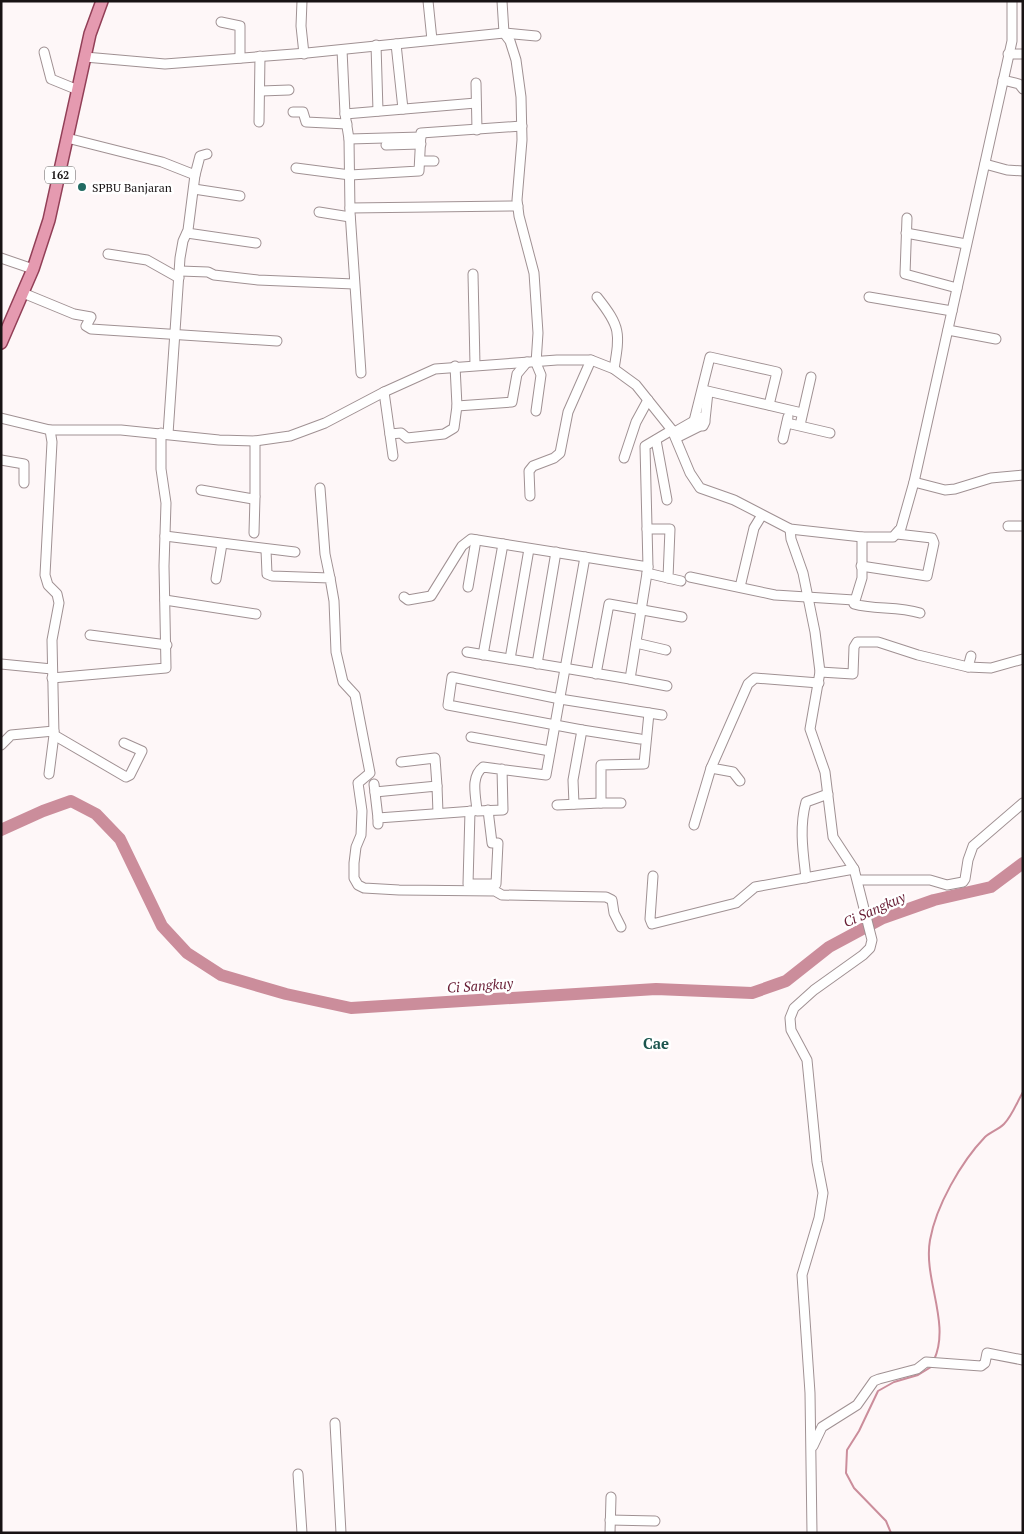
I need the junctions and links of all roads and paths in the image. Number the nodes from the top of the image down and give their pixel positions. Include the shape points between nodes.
1 (102, 1) edge
2 (302, 1) edge
3 (428, 1) edge
4 (502, 1) edge
5 (1012, 1) edge
6 (221, 22) dead end
7 (1012, 29) junction
8 (1023, 30) edge
9 (504, 33) junction
10 (536, 36) dead end
11 (432, 40) junction
12 (396, 44) junction
13 (376, 45) junction
14 (342, 50) junction
15 (44, 52) dead end
16 (304, 54) junction
17 (1008, 54) junction
18 (1023, 54) edge
19 (260, 56) junction
20 (85, 57) junction
21 (240, 58) junction
22 (1003, 80) junction
23 (476, 83) dead end
24 (1023, 89) edge
25 (78, 90) junction
26 (289, 90) dead end
27 (261, 91) junction
28 (476, 103) junction
29 (403, 109) junction
30 (378, 111) junction
31 (293, 112) dead end
32 (345, 114) junction
33 (259, 122) dead end
34 (347, 124) junction
35 (522, 126) junction
36 (477, 130) junction
37 (67, 138) junction
38 (349, 139) junction
39 (421, 140) junction
40 (386, 145) dead end
41 (207, 154) dead end
42 (421, 161) junction
43 (434, 161) dead end
44 (985, 164) junction
45 (296, 168) dead end
46 (1023, 171) edge
47 (195, 175) junction
48 (350, 175) junction
49 (194, 189) junction
50 (240, 196) dead end
51 (518, 206) junction
52 (319, 212) dead end
53 (350, 213) junction
54 (907, 218) dead end
55 (906, 232) junction
56 (187, 233) junction
57 (256, 243) dead end
58 (966, 244) junction
59 (108, 254) dead end
60 (1, 258) edge
61 (33, 269) junction
62 (180, 274) junction
63 (473, 274) dead end
64 (354, 284) junction
65 (957, 288) junction
66 (23, 293) junction
67 (597, 297) dead end
68 (869, 297) dead end
69 (952, 311) junction
70 (5, 325) edge
71 (948, 330) junction
72 (177, 335) junction
73 (996, 339) dead end
74 (277, 340) dead end
75 (1, 343) edge
76 (591, 360) junction
77 (531, 363) junction
78 (475, 365) junction
79 (455, 366) junction
80 (614, 369) junction
81 (361, 373) dead end
82 (811, 377) dead end
83 (706, 391) junction
84 (384, 392) junction
85 (648, 400) junction
86 (769, 405) junction
87 (457, 406) junction
88 (536, 410) dead end
89 (790, 410) junction
90 (802, 413) junction
91 (1, 418) edge
92 (787, 423) junction
93 (800, 426) junction
94 (50, 430) junction
95 (830, 432) dead end
96 (165, 433) junction
97 (390, 434) junction
98 (674, 434) junction
99 (783, 439) dead end
100 (656, 440) junction
101 (256, 441) junction
102 (393, 456) dead end
103 (624, 458) dead end
104 (1, 460) edge
105 (1023, 475) edge
106 (914, 482) junction
107 (24, 484) dead end
108 (320, 488) dead end
109 (201, 490) dead end
110 (530, 496) dead end
111 (255, 497) junction
112 (667, 500) dead end
113 (762, 515) junction
114 (1008, 526) dead end
115 (1023, 526) edge
116 (647, 529) junction
117 (790, 529) junction
118 (254, 532) dead end
119 (897, 534) junction
120 (165, 536) junction
121 (862, 537) junction
122 (476, 540) junction
123 (222, 544) junction
124 (503, 544) junction
125 (529, 549) junction
126 (266, 550) junction
127 (295, 552) dead end
128 (556, 552) junction
129 (585, 557) junction
130 (861, 566) junction
131 (648, 570) junction
132 (690, 577) dead end
133 (330, 578) junction
134 (668, 578) junction
135 (216, 579) dead end
136 (681, 581) dead end
137 (468, 587) dead end
138 (740, 587) junction
139 (404, 597) dead end
140 (808, 597) junction
141 (165, 600) junction
142 (854, 600) junction
143 (641, 608) junction
144 (920, 613) dead end
145 (256, 614) dead end
146 (682, 617) dead end
147 (90, 635) dead end
148 (636, 643) junction
149 (167, 645) junction
150 (666, 650) dead end
151 (467, 652) dead end
152 (483, 655) junction
153 (971, 656) dead end
154 (1023, 659) edge
155 (510, 660) junction
156 (1, 664) edge
157 (537, 664) junction
158 (968, 667) junction
159 (566, 669) junction
160 (820, 672) junction
161 (52, 673) junction
162 (596, 674) junction
163 (630, 679) junction
164 (818, 683) junction
165 (667, 686) dead end
166 (560, 699) junction
167 (649, 713) junction
168 (662, 715) dead end
169 (555, 724) junction
170 (582, 730) junction
171 (54, 733) junction
172 (471, 737) dead end
173 (640, 739) dead end
174 (124, 742) dead end
175 (1, 745) edge
176 (550, 751) junction
177 (401, 762) dead end
178 (711, 768) junction
179 (502, 770) junction
180 (48, 774) dead end
181 (740, 781) dead end
182 (437, 786) junction
183 (828, 794) junction
184 (601, 803) junction
185 (621, 803) dead end
186 (1023, 803) edge
187 (574, 804) junction
188 (557, 805) dead end
189 (488, 810) junction
190 (474, 811) junction
191 (438, 813) junction
192 (694, 825) dead end
193 (854, 869) junction
194 (653, 876) dead end
195 (806, 878) junction
196 (858, 880) junction
197 (621, 927) dead end
198 (1023, 1360) edge
199 (335, 1423) dead end
200 (812, 1448) junction
201 (298, 1474) dead end
202 (612, 1497) dead end
203 (610, 1520) junction
204 (655, 1521) dead end
205 (302, 1533) edge
206 (341, 1533) edge
207 (610, 1533) edge
208 (812, 1533) edge

1 - 20 main road, 162
2 - 16 street
3 - 11 street
4 - 9 street
5 - 7 street
6 - 21 street via 240,26
7 - 8 street
7 - 17 street
9 - 10 street
9 - 11 street
9 - 35 street via 511,44 517,68
11 - 12 street
12 - 13 street
12 - 29 street
13 - 14 street
13 - 30 street
14 - 16 street
14 - 32 street
15 - 25 street via 51,79
16 - 19 street
17 - 18 street
17 - 22 street
19 - 21 street
19 - 27 street
20 - 21 street via 165,64
20 - 25 main road, 162
22 - 24 street via 1016,82
22 - 44 street
23 - 28 street
25 - 37 main road, 162
26 - 27 street
27 - 33 street
28 - 29 street
28 - 36 street
29 - 30 street
30 - 32 street
31 - 34 street via 303,112 306,122
32 - 34 street
34 - 38 street
35 - 36 street
35 - 51 street
36 - 39 street via 421,132
37 - 47 street via 162,162
37 - 61 main road, 162 via 49,220
38 - 39 street
38 - 48 street
39 - 40 street
39 - 42 street
41 - 47 street via 200,156
42 - 43 street
42 - 48 street via 419,171
44 - 46 street
44 - 58 street
45 - 48 street
47 - 49 street
48 - 53 street
49 - 50 street
49 - 56 street
51 - 53 street
51 - 77 street via 534,273 538,333
52 - 53 street
53 - 64 street
54 - 55 street
55 - 58 street
55 - 65 street via 905,274
56 - 57 street
56 - 62 street
58 - 65 street
59 - 62 street via 147,260
60 - 61 street
61 - 66 main road, 162
62 - 64 street via 208,272 258,280
62 - 72 street
63 - 78 street
64 - 81 street
65 - 69 street
66 - 70 main road, 162
66 - 72 street via 74,314 91,317 86,326 92,329
67 - 80 street via 610,313 619,335
68 - 69 street
69 - 71 street
70 - 75 main road, 162
71 - 73 street
71 - 106 street
72 - 74 street
72 - 96 street
76 - 77 street
76 - 80 street
76 - 110 street via 568,412 560,453 529,470
77 - 78 street
77 - 87 street via 517,374 512,402
77 - 88 street via 540,375
78 - 79 street
79 - 84 street via 422,373
79 - 87 street
80 - 85 street via 628,377
82 - 90 street
83 - 86 street
83 - 86 street via 710,357 777,372
83 - 98 street via 699,421
84 - 97 street
84 - 101 street via 325,423 290,436
85 - 98 street
85 - 103 street via 636,422
86 - 89 street
87 - 97 street via 454,428 448,432 407,438 401,433
89 - 90 street
89 - 92 street
90 - 93 street
91 - 94 street
92 - 93 street
92 - 99 street
93 - 95 street
94 - 96 street
94 - 161 street via 45,575 59,603 52,640
96 - 101 street
96 - 120 street via 161,469 166,490
97 - 102 street
98 - 100 street
98 - 113 street via 690,473 700,488 734,500
100 - 112 street
100 - 116 street via 645,446
101 - 111 street
104 - 107 street via 24,464
105 - 106 street via 991,478 945,490
106 - 119 street
108 - 133 street
109 - 111 street via 251,500
111 - 118 street
113 - 117 street
113 - 138 street via 754,528
114 - 115 street
116 - 131 street
116 - 134 street via 670,529
117 - 121 street
117 - 140 street
119 - 121 street via 887,538
119 - 130 street via 932,538 934,543 927,576
120 - 123 street
120 - 141 street
121 - 130 street
122 - 124 street
122 - 137 street
122 - 139 street via 462,546 431,596 408,600
123 - 126 street
123 - 135 street
124 - 125 street
124 - 152 street
125 - 128 street
125 - 155 street
126 - 127 street
126 - 133 street via 267,574
128 - 129 street
128 - 157 street
129 - 131 street
129 - 159 street
130 - 142 street via 861,584
131 - 134 street
131 - 143 street
132 - 138 street
133 - 197 street via 334,639 343,682 355,695 370,772 358,783 362,810 361,835 354,863 354,878 358,885 399,890 495,891 502,895 606,897 612,900
134 - 136 street
138 - 140 street via 774,595
140 - 142 street
140 - 160 street
141 - 145 street
141 - 149 street
142 - 144 street via 854,604 868,607 898,607
143 - 146 street
143 - 148 street
143 - 162 street via 609,604
147 - 149 street
148 - 150 street
148 - 163 street
149 - 161 street via 164,670
151 - 152 street
152 - 155 street
153 - 158 street
154 - 158 street via 991,668
155 - 157 street
156 - 161 street
157 - 159 street
158 - 160 street via 878,642 857,642 853,674
159 - 162 street
159 - 166 street
160 - 164 street
161 - 171 street
162 - 163 street
163 - 165 street
164 - 178 street via 751,680
164 - 183 street via 810,729 823,766
166 - 167 street
166 - 169 street
166 - 169 street via 452,677 448,705
167 - 168 street
167 - 184 street via 644,764 601,765
169 - 170 street
169 - 176 street
170 - 173 street
170 - 187 street via 573,780
171 - 174 street via 126,777 142,751
171 - 175 street via 11,735
171 - 180 street
172 - 176 street
176 - 179 street via 546,775
177 - 182 street via 435,758
178 - 181 street via 733,772
178 - 192 street
179 - 189 street via 502,810
179 - 190 street via 483,767 477,772
182 - 191 street
182 - 191 street via 375,788 378,821
183 - 193 street via 833,837
183 - 195 street via 812,798 804,808 802,826
184 - 185 street
184 - 187 street
186 - 196 street via 973,846 963,882 947,885 930,880
187 - 188 street
189 - 190 street
189 - 190 street via 490,837 492,843 498,843 496,884 468,884
190 - 191 street
193 - 195 street
193 - 196 street
194 - 195 street via 652,924 736,902 755,887
196 - 200 street via 872,940 870,948 814,990 794,1008 790,1018 791,1030 807,1060 816,1162 823,1192 802,1275
198 - 200 street via 988,1349 985,1363 981,1366 926,1362 917,1369 874,1381 858,1405 822,1427
199 - 206 street
200 - 208 street
201 - 205 street
202 - 203 street
203 - 204 street
203 - 207 street

